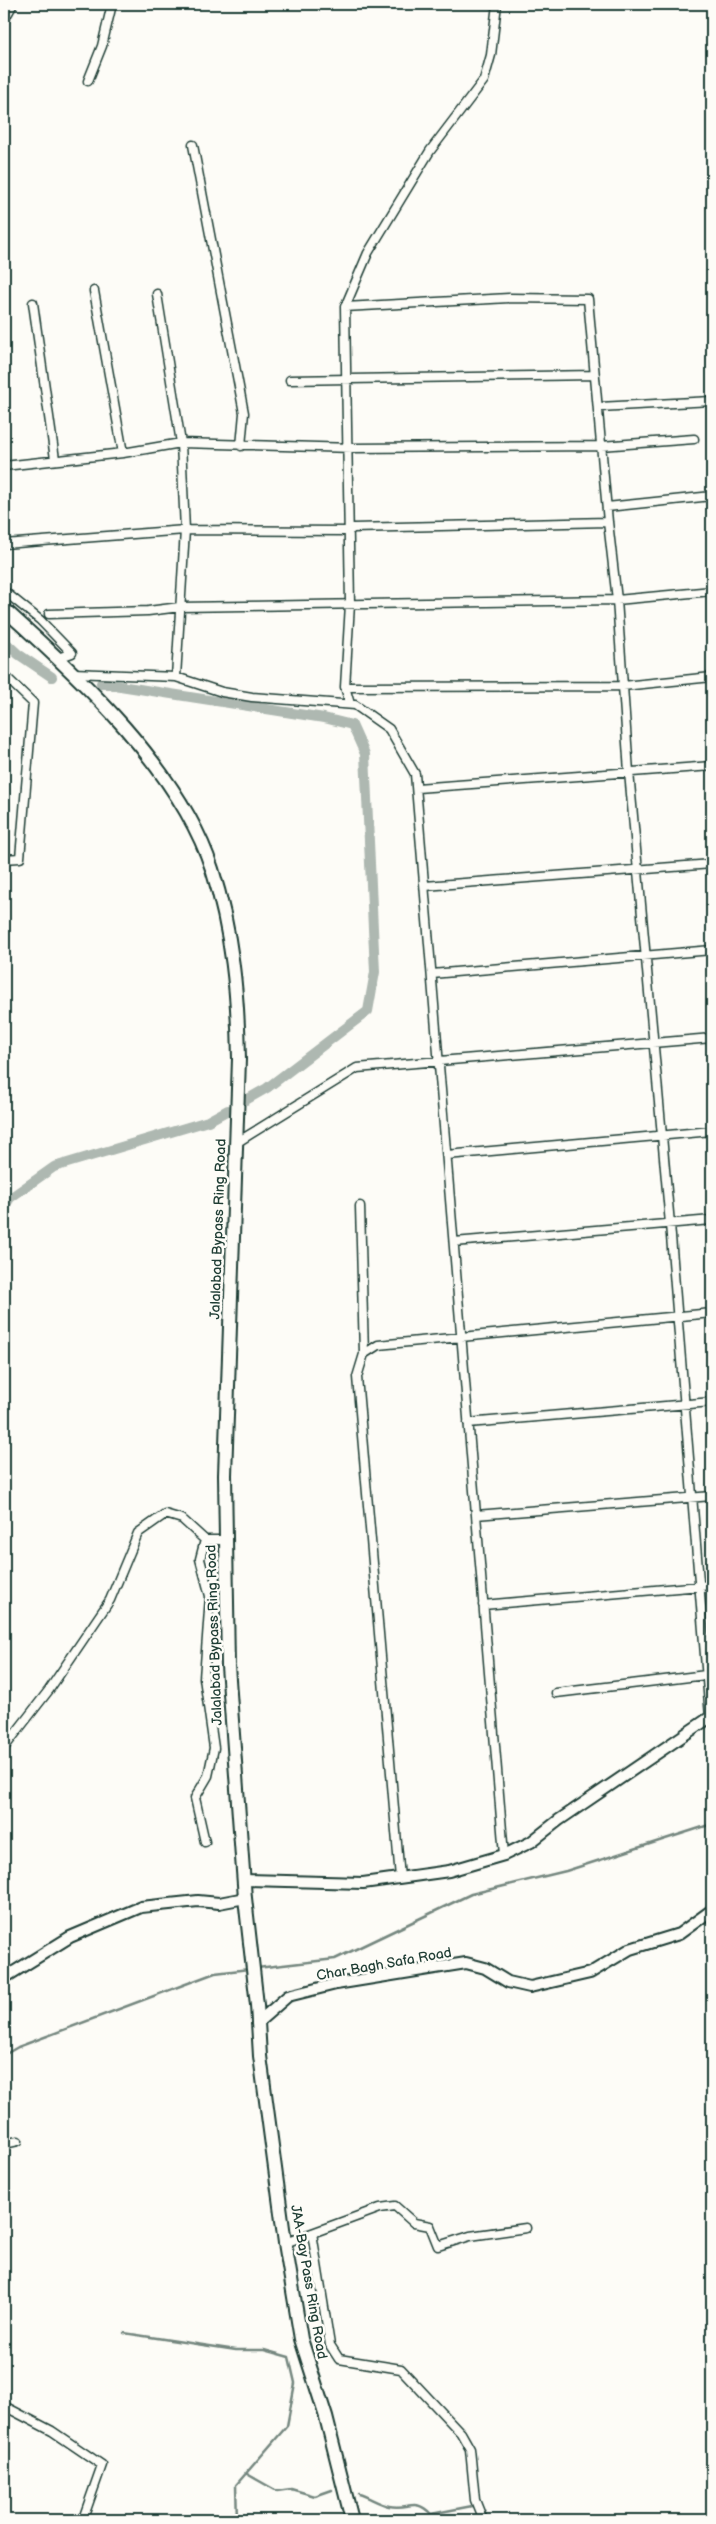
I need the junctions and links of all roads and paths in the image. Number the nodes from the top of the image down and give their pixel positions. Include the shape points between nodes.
1 (13, 4) edge
2 (112, 4) edge
3 (497, 4) edge
4 (4, 20) edge
5 (88, 81) dead end
6 (193, 146) dead end
7 (94, 291) dead end
8 (157, 294) dead end
9 (33, 303) dead end
10 (344, 307) junction
11 (595, 376) junction
12 (346, 379) junction
13 (290, 380) dead end
14 (712, 401) edge
15 (599, 407) junction
16 (694, 440) dead end
17 (181, 443) junction
18 (241, 446) junction
19 (601, 446) junction
20 (349, 448) junction
21 (123, 453) junction
22 (55, 459) junction
23 (4, 466) edge
24 (712, 496) edge
25 (606, 507) junction
26 (608, 522) junction
27 (185, 530) junction
28 (350, 531) junction
29 (4, 544) edge
30 (4, 591) edge
31 (712, 591) edge
32 (617, 600) junction
33 (350, 604) junction
34 (180, 607) junction
35 (4, 609) edge
36 (49, 614) dead end
37 (58, 658) junction
38 (71, 673) junction
39 (4, 675) edge
40 (176, 677) junction
41 (712, 678) edge
42 (345, 686) junction
43 (623, 686) junction
44 (350, 704) junction
45 (712, 766) edge
46 (629, 772) junction
47 (416, 788) junction
48 (4, 859) edge
49 (712, 864) edge
50 (638, 870) junction
51 (424, 886) junction
52 (712, 950) edge
53 (645, 956) junction
54 (432, 974) junction
55 (712, 1038) edge
56 (652, 1043) junction
57 (439, 1061) junction
58 (712, 1131) edge
59 (660, 1136) junction
60 (236, 1143) junction
61 (446, 1155) junction
62 (360, 1206) dead end
63 (712, 1220) edge
64 (670, 1224) junction
65 (454, 1242) junction
66 (712, 1314) edge
67 (676, 1317) junction
68 (461, 1337) junction
69 (364, 1354) junction
70 (712, 1402) edge
71 (683, 1405) junction
72 (468, 1423) junction
73 (712, 1496) edge
74 (691, 1497) junction
75 (476, 1515) junction
76 (205, 1540) junction
77 (225, 1540) junction
78 (712, 1585) edge
79 (699, 1586) junction
80 (483, 1605) junction
81 (706, 1675) junction
82 (556, 1693) dead end
83 (711, 1717) edge
84 (4, 1748) edge
85 (205, 1842) dead end
86 (504, 1854) junction
87 (400, 1878) junction
88 (244, 1880) junction
89 (245, 1898) junction
90 (712, 1910) edge
91 (4, 1978) edge
92 (257, 2023) junction
93 (18, 2141) dead end
94 (4, 2144) edge
95 (526, 2228) dead end
96 (312, 2233) junction
97 (285, 2243) junction
98 (4, 2406) edge
99 (79, 2520) edge
100 (352, 2520) edge
101 (483, 2520) edge

1 - 4 street
2 - 5 street via 102,46
3 - 10 street via 491,55 484,80 420,166 368,253
6 - 18 street via 244,414
7 - 21 street
8 - 17 street
9 - 22 street
10 - 11 street via 508,298 588,299
10 - 12 street
11 - 12 street
11 - 15 street
12 - 13 street
12 - 20 street
14 - 15 street
15 - 19 street
16 - 19 street
17 - 18 street
17 - 21 street
17 - 27 street
18 - 20 street
19 - 20 street
19 - 25 street
20 - 28 street
21 - 22 street
22 - 23 street
24 - 25 street
25 - 26 street
26 - 28 street via 353,528
26 - 32 street
27 - 28 street
27 - 29 street
27 - 34 street
28 - 33 street
30 - 37 street via 40,620 72,653
31 - 32 street
32 - 33 street
32 - 43 street
33 - 34 street
33 - 42 street
34 - 36 street
34 - 40 street
35 - 37 highway, Jalalabad Bypass Ring Road
37 - 38 highway, Jalalabad Bypass Ring Road
38 - 40 street
38 - 60 highway, Jalalabad Bypass Ring Road via 126,730 173,790 191,820 212,868 231,944 238,999
39 - 48 street via 34,703 20,858
40 - 44 street via 222,692 252,697
41 - 43 street
42 - 43 street
42 - 44 street
43 - 46 street
44 - 47 street via 389,729 415,774
45 - 46 street
46 - 47 street
46 - 50 street
47 - 51 street
49 - 50 street
50 - 51 street
50 - 53 street
51 - 54 street
52 - 53 street
53 - 54 street
53 - 56 street
54 - 57 street
55 - 56 street
56 - 57 street
56 - 59 street
57 - 60 street via 357,1068
57 - 61 street
58 - 59 street
59 - 61 street
59 - 64 street
60 - 77 highway, Jalalabad Bypass Ring Road
61 - 65 street
62 - 69 street
63 - 64 street
64 - 65 street
64 - 67 street
65 - 68 street
66 - 67 street
67 - 68 street
67 - 71 street
68 - 69 street via 378,1345
68 - 72 street
69 - 87 street via 358,1377
70 - 71 street
71 - 72 street
71 - 74 street
72 - 75 street
73 - 74 street
74 - 75 street
74 - 79 street
75 - 80 street
76 - 77 street
76 - 84 street via 182,1519 165,1514 138,1533 110,1600 49,1690
76 - 85 street via 200,1559 210,1596 204,1678 214,1748 208,1776 195,1798
77 - 88 highway, Jalalabad Bypass Ring Road via 228,1666
78 - 79 street
79 - 80 street
79 - 81 street
80 - 86 street
81 - 82 street
81 - 83 street
83 - 86 street via 531,1842
86 - 87 street via 449,1871
87 - 88 street via 363,1883
88 - 89 highway, Jalalabad Bypass Ring Road
89 - 91 street via 219,1903 198,1901 141,1907 70,1938
89 - 92 highway, Jalalabad Bypass Ring Road
90 - 92 street, Char Bagh Safa Road via 679,1934 630,1949 590,1973 530,1987 508,1982 485,1968 466,1963 336,1984 288,1996
92 - 97 highway, JAA-Bay Pass Ring Road
93 - 94 street
95 - 96 street via 470,2236 438,2246 430,2226 414,2223 395,2206 380,2208
96 - 97 street
96 - 101 street via 330,2345 338,2359 401,2369 461,2433 470,2449 475,2500
97 - 100 highway, JAA-Bay Pass Ring Road via 301,2339 326,2416
98 - 99 street via 52,2431 102,2467 84,2516

